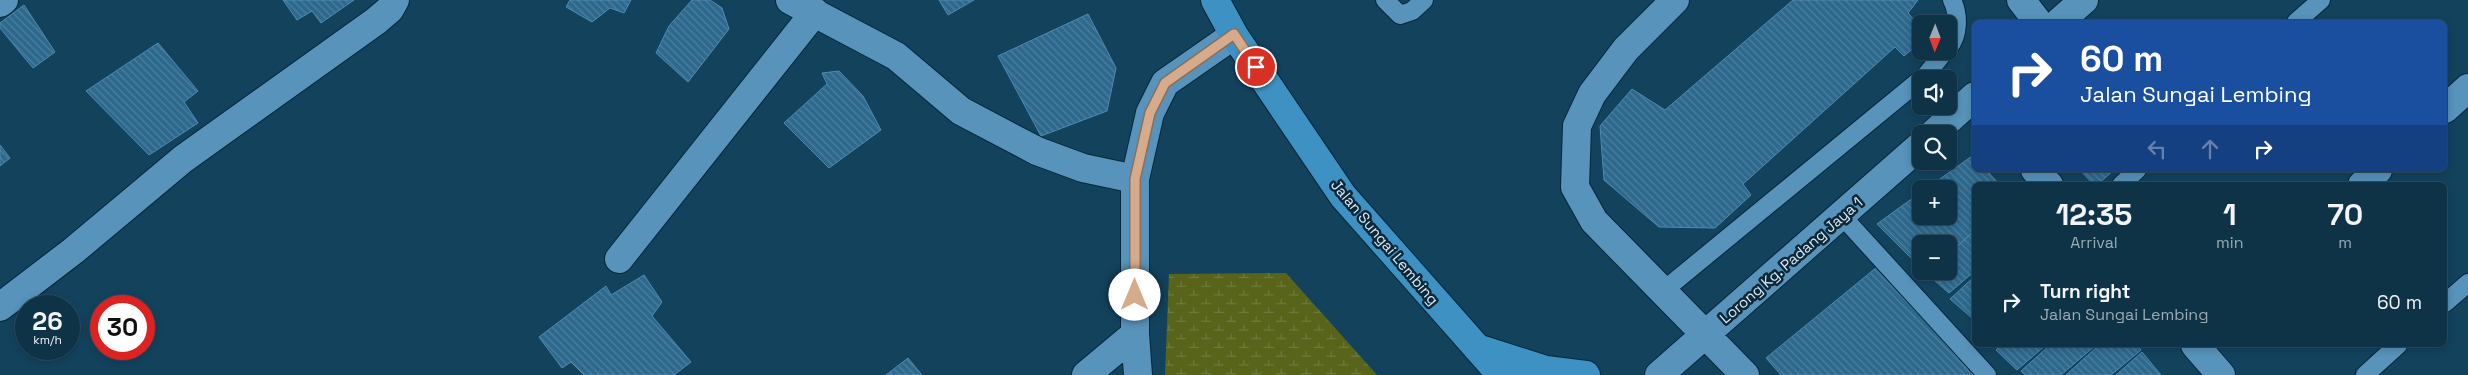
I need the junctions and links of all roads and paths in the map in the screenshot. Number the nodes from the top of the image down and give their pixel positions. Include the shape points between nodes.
1 (4, 0) edge
2 (395, 0) edge
3 (790, 0) edge
4 (1215, 0) edge
5 (1385, 0) edge
6 (1424, 0) edge
7 (1675, 0) edge
8 (1952, 0) edge
9 (2021, 0) edge
10 (2084, 0) edge
11 (2321, 0) edge
12 (0, 3) edge
13 (816, 12) junction
14 (1957, 15) edge
15 (2036, 20) edge
16 (2061, 20) edge
17 (2298, 20) edge
18 (1234, 34) junction
19 (1938, 60) edge
20 (2468, 88) edge
21 (1972, 103) edge
22 (2447, 107) edge
23 (1944, 125) edge
24 (1912, 153) edge
25 (2037, 172) edge
26 (2136, 172) edge
27 (2376, 172) edge
28 (1135, 179) junction
29 (2046, 182) edge
30 (2124, 182) edge
31 (2365, 182) edge
32 (1842, 216) junction
33 (619, 259) dead end
34 (2468, 283) edge
35 (1663, 291) junction
36 (2447, 301) edge
37 (0, 307) edge
38 (1135, 334) junction
39 (1707, 334) junction
40 (1476, 347) junction
41 (2196, 347) edge
42 (2396, 347) edge
43 (1086, 375) edge
44 (1138, 375) edge
45 (1501, 375) edge
46 (1586, 375) edge
47 (1659, 375) edge
48 (1745, 375) edge
49 (1987, 375) edge
50 (2221, 375) edge
51 (2364, 375) edge

1 - 12 street
2 - 37 street via 376,21 183,159
3 - 13 street
4 - 18 main road, Jalan Sungai Lembing
5 - 6 lane via 1400,15 1412,11
7 - 35 street via 1626,49 1592,94 1577,126 1574,160 1574,187 1594,221
8 - 14 lane
9 - 15 street
10 - 16 street
11 - 17 lane
13 - 28 street via 896,56 961,111 1037,151 1083,168
13 - 33 street
18 - 28 street via 1165,83 1150,113
18 - 40 main road, Jalan Sungai Lembing via 1343,196
19 - 35 lane via 1926,75
20 - 22 street
21 - 23 street
24 - 32 street, Lorong Kg. Padang Jaya 1
25 - 29 street
26 - 30 lane
27 - 31 street
28 - 38 street
32 - 39 street, Lorong Kg. Padang Jaya 1
32 - 49 lane
34 - 36 lane
35 - 39 street
38 - 43 street
38 - 44 street
39 - 47 street, Lorong Kg. Padang Jaya 1
39 - 48 street
40 - 45 main road, Jalan Sungai Lembing
40 - 46 main road via 1546,370
41 - 50 street
42 - 51 lane

